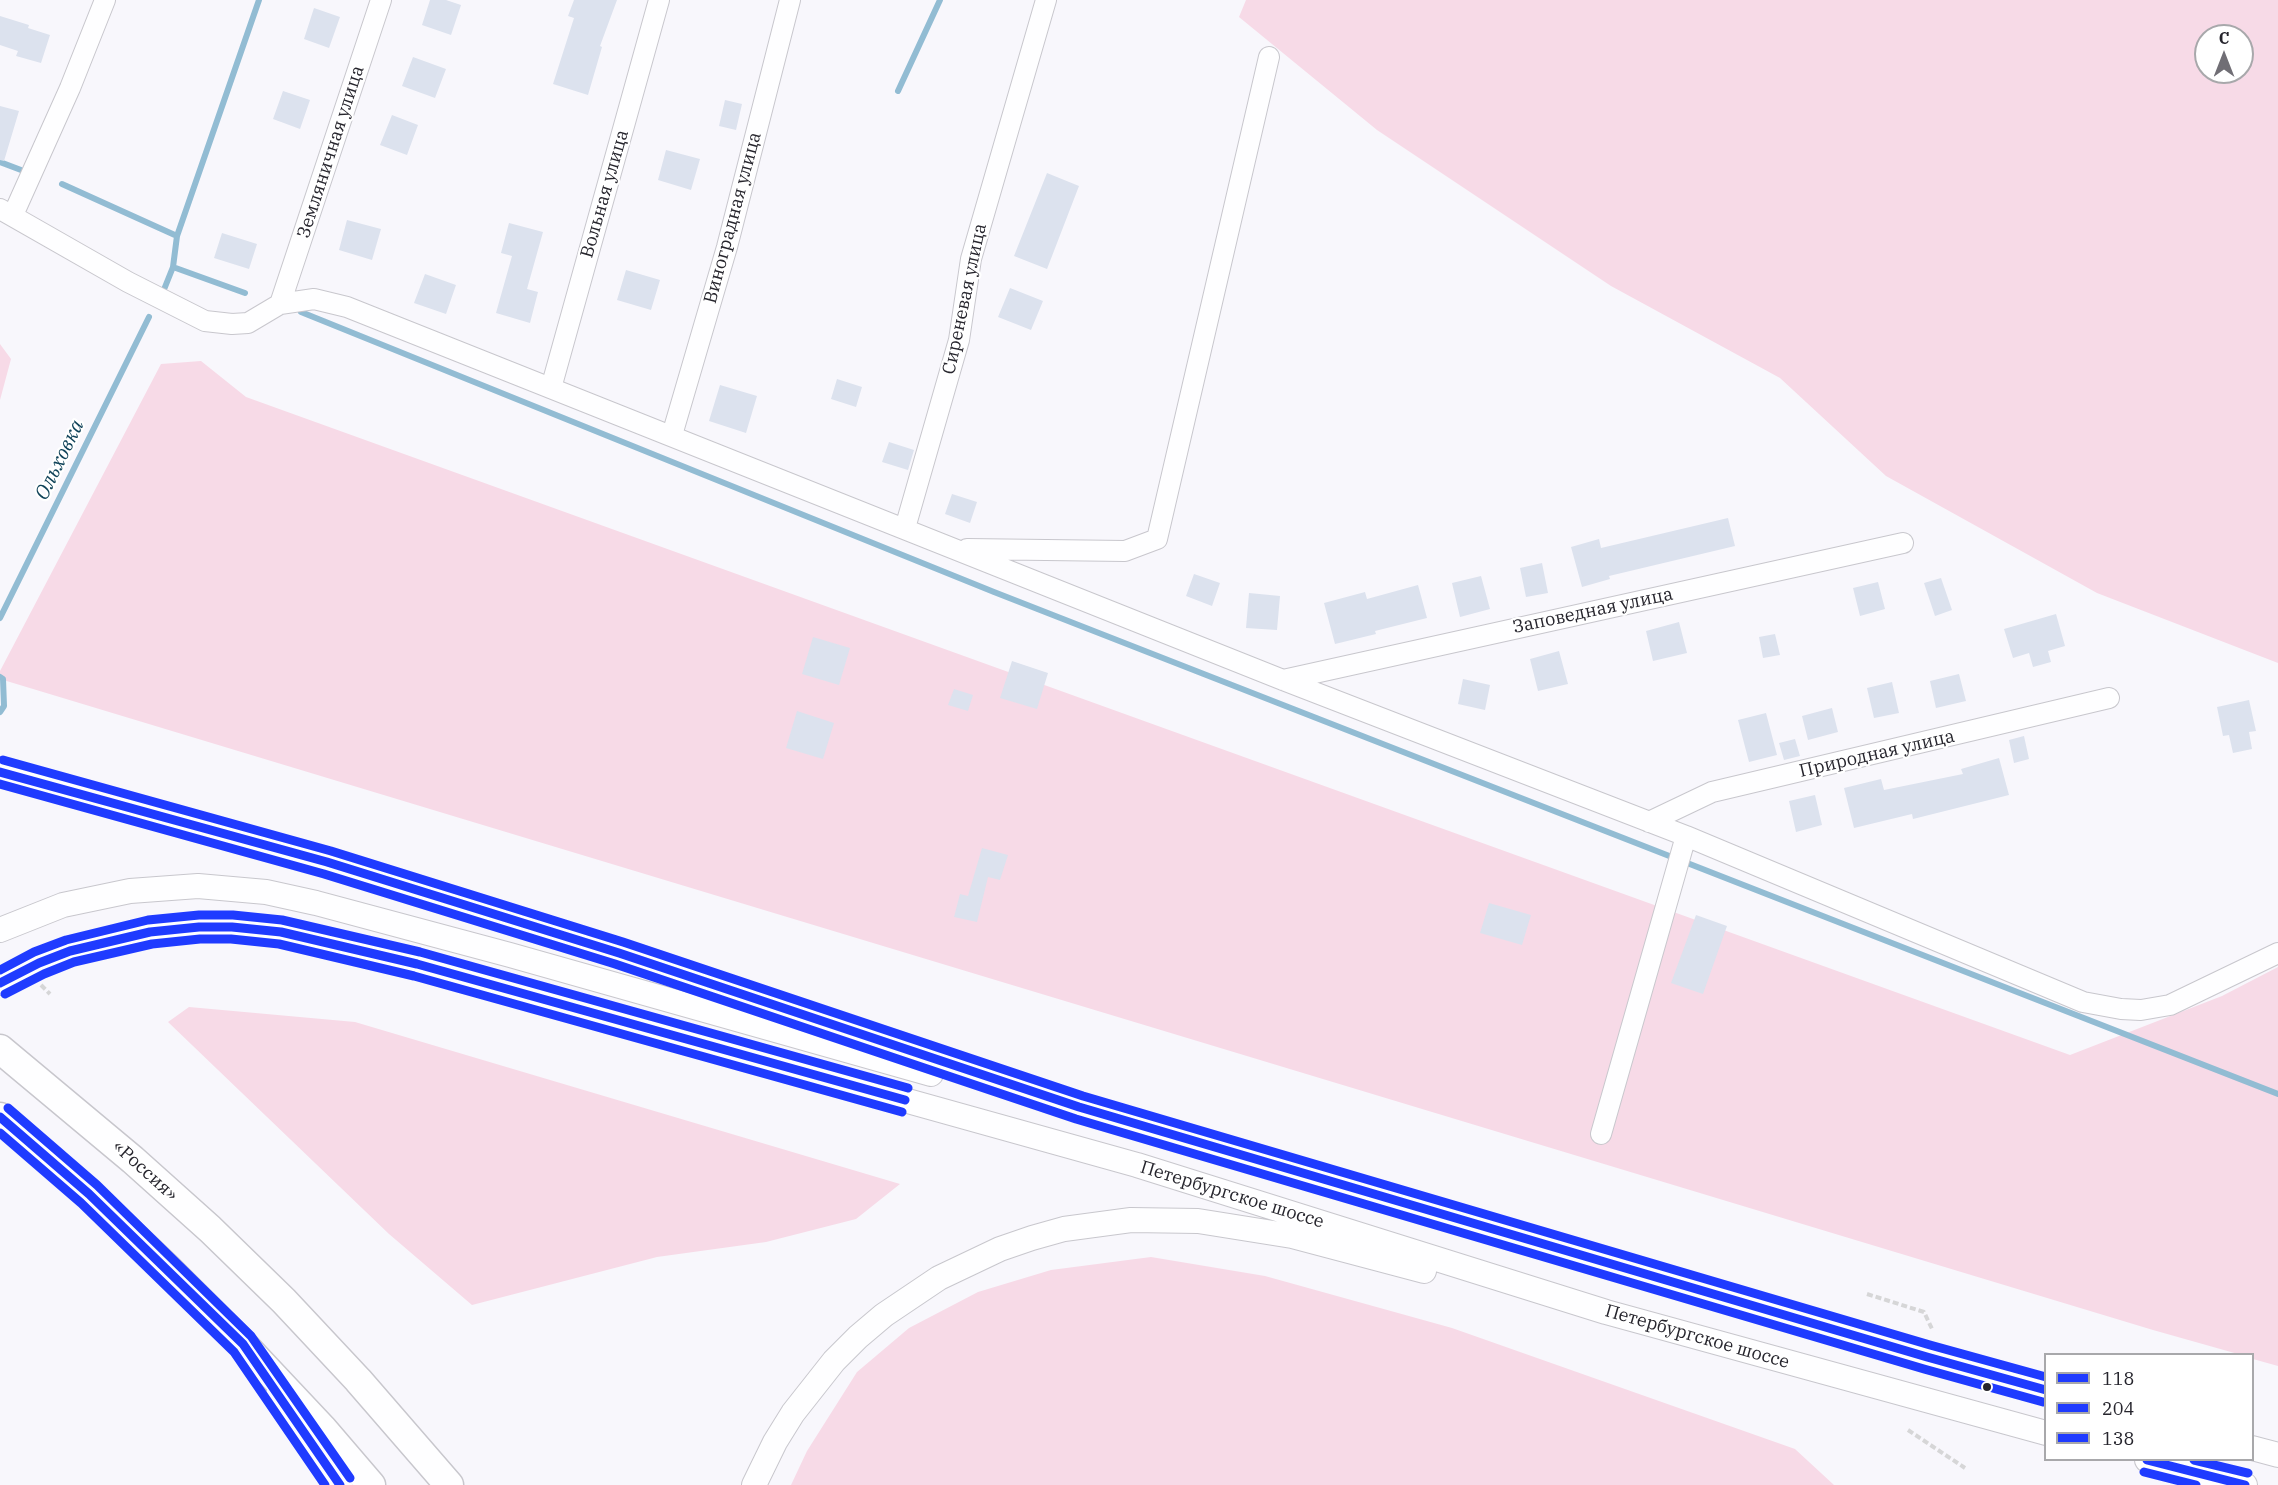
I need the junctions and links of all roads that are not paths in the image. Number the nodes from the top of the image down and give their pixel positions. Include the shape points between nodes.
1 (105, 0) edge
2 (381, 0) edge
3 (659, 0) edge
4 (790, 0) edge
5 (1046, 0) edge
6 (1269, 57) dead end
7 (7, 212) edge
8 (280, 304) junction
9 (550, 388) junction
10 (672, 435) junction
11 (904, 528) junction
12 (1903, 543) dead end
13 (955, 549) junction
14 (1283, 680) junction
15 (2109, 698) dead end
16 (0, 772) edge
17 (1649, 822) junction
18 (1682, 852) junction
19 (0, 930) edge
20 (2278, 953) edge
21 (0, 982) edge
22 (0, 1049) edge
23 (1079, 1107) junction
24 (0, 1118) edge
25 (1601, 1134) dead end
26 (1606, 1312) junction
27 (243, 1344) junction
28 (2044, 1389) edge
29 (2044, 1432) edge
30 (2254, 1448) edge
31 (2278, 1455) edge
32 (2151, 1461) edge
33 (340, 1485) edge
34 (371, 1485) edge
35 (449, 1485) edge
36 (754, 1485) edge
37 (2245, 1485) edge

1 - 7 street via 70,88
2 - 8 street, Земляничная улица
3 - 9 street, Вольная улица
4 - 10 street, Виноградная улица via 727,247
5 - 11 street, Сиреневая улица via 971,259 959,340
6 - 13 street via 1156,538 1125,551
7 - 8 street via 205,321 248,322
8 - 9 street via 314,299 347,307
9 - 10 street
10 - 11 street
11 - 13 street
12 - 14 street, Заповедная улица
13 - 14 street
14 - 17 street
15 - 17 street, Природная улица via 1712,792
16 - 23 main road via 327,862 619,953
17 - 18 street
18 - 20 street via 2083,1002 2121,1009 2170,1005
18 - 25 street
19 - 23 main road via 63,905 130,891 198,886 266,892 510,955 974,1086
21 - 26 main road, Петербургское шоссе via 55,957 150,932 199,927 297,934 1137,1165
22 - 35 highway, «Россия» via 210,1229 284,1301
23 - 28 main road
24 - 27 highway via 89,1194
26 - 29 main road, Петербургское шоссе
26 - 36 main road via 1292,1236 1231,1225 1142,1220 1064,1229 969,1262 920,1289 884,1315 813,1386 775,1442
27 - 33 main road
27 - 34 highway
30 - 31 main road
32 - 37 main road

